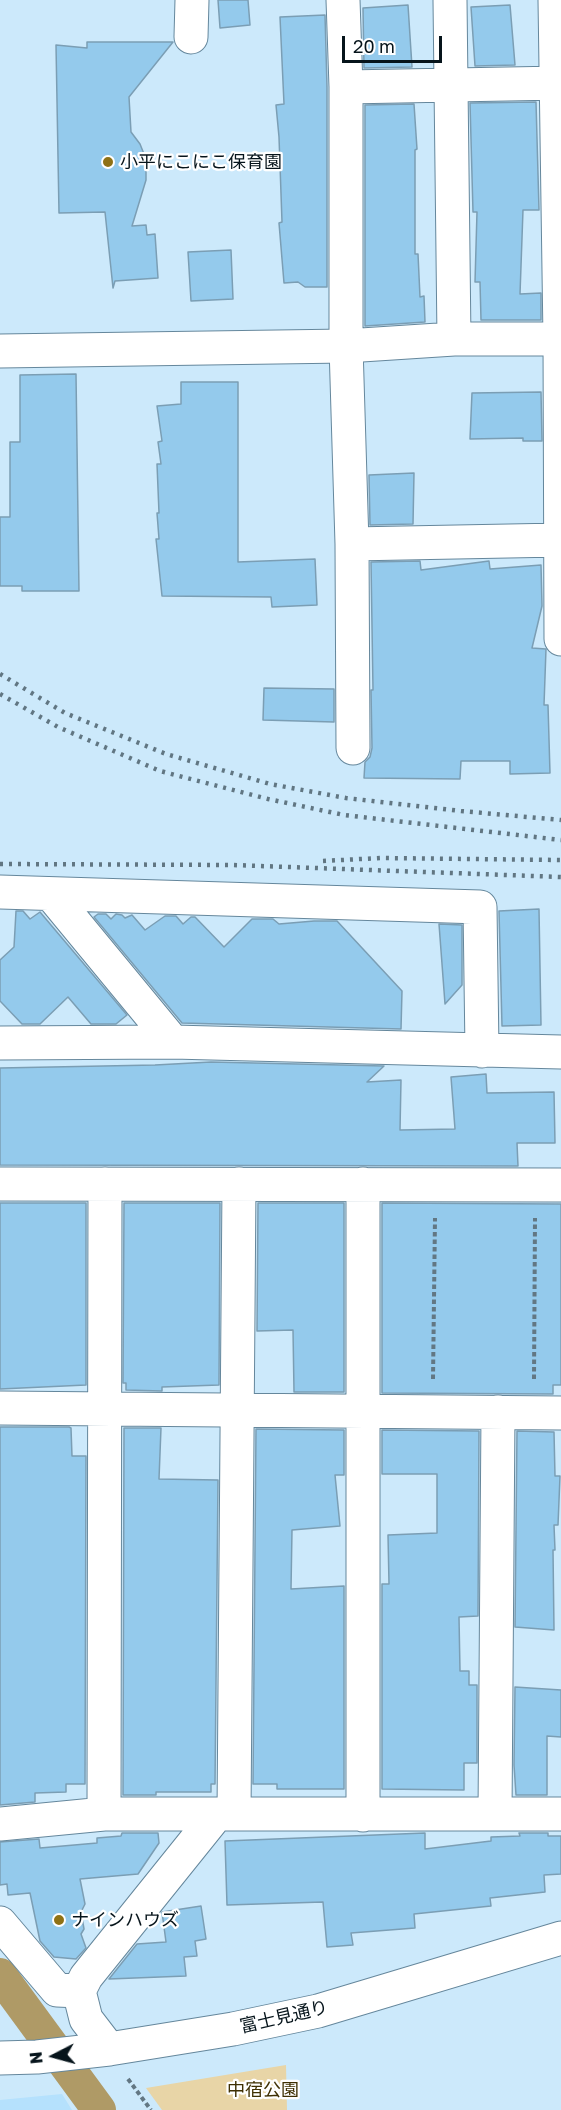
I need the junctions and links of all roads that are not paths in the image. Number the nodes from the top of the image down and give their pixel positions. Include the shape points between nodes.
1 (192, 0) edge
2 (343, 0) edge
3 (450, 0) edge
4 (555, 0) edge
5 (192, 37) dead end
6 (558, 83) edge
7 (451, 85) junction
8 (346, 87) junction
9 (454, 339) junction
10 (560, 339) edge
11 (346, 346) junction
12 (0, 351) edge
13 (560, 540) edge
14 (352, 544) junction
15 (561, 639) edge
16 (353, 748) dead end
17 (0, 892) edge
18 (51, 894) junction
19 (173, 1042) junction
20 (0, 1043) edge
21 (482, 1051) junction
22 (561, 1052) edge
23 (0, 1184) edge
24 (105, 1184) junction
25 (239, 1184) junction
26 (363, 1184) junction
27 (548, 1184) edge
28 (0, 1408) edge
29 (105, 1409) junction
30 (238, 1410) junction
31 (363, 1411) junction
32 (498, 1412) junction
33 (547, 1412) edge
34 (104, 1814) junction
35 (226, 1814) junction
36 (495, 1814) junction
37 (561, 1814) edge
38 (363, 1815) junction
39 (0, 1824) edge
40 (0, 1923) edge
41 (561, 1938) edge
42 (79, 1991) junction
43 (98, 2050) junction
44 (0, 2058) edge

1 - 5 street
2 - 8 street
3 - 7 street
4 - 6 street
6 - 7 street
6 - 10 street
7 - 8 street
7 - 9 street
8 - 11 street
9 - 10 street
9 - 11 street
10 - 13 street
11 - 12 street
11 - 14 street
13 - 14 street
13 - 15 street
14 - 16 street
17 - 18 street
18 - 19 street
18 - 21 street via 480,907
19 - 20 street
19 - 21 street
21 - 22 street
23 - 24 street
24 - 25 street
24 - 29 street
25 - 26 street
25 - 30 street
26 - 27 street
26 - 31 street
28 - 29 street
29 - 30 street
29 - 34 street
30 - 31 street
30 - 35 street
31 - 32 street
31 - 38 street
32 - 33 street
32 - 36 street
34 - 35 street
34 - 39 street
35 - 38 street
35 - 42 street via 86,1977
36 - 37 street
36 - 38 street
40 - 42 street via 57,1990
41 - 43 street, 富士見通り via 318,2011
42 - 43 street
43 - 44 street, 富士見通り

